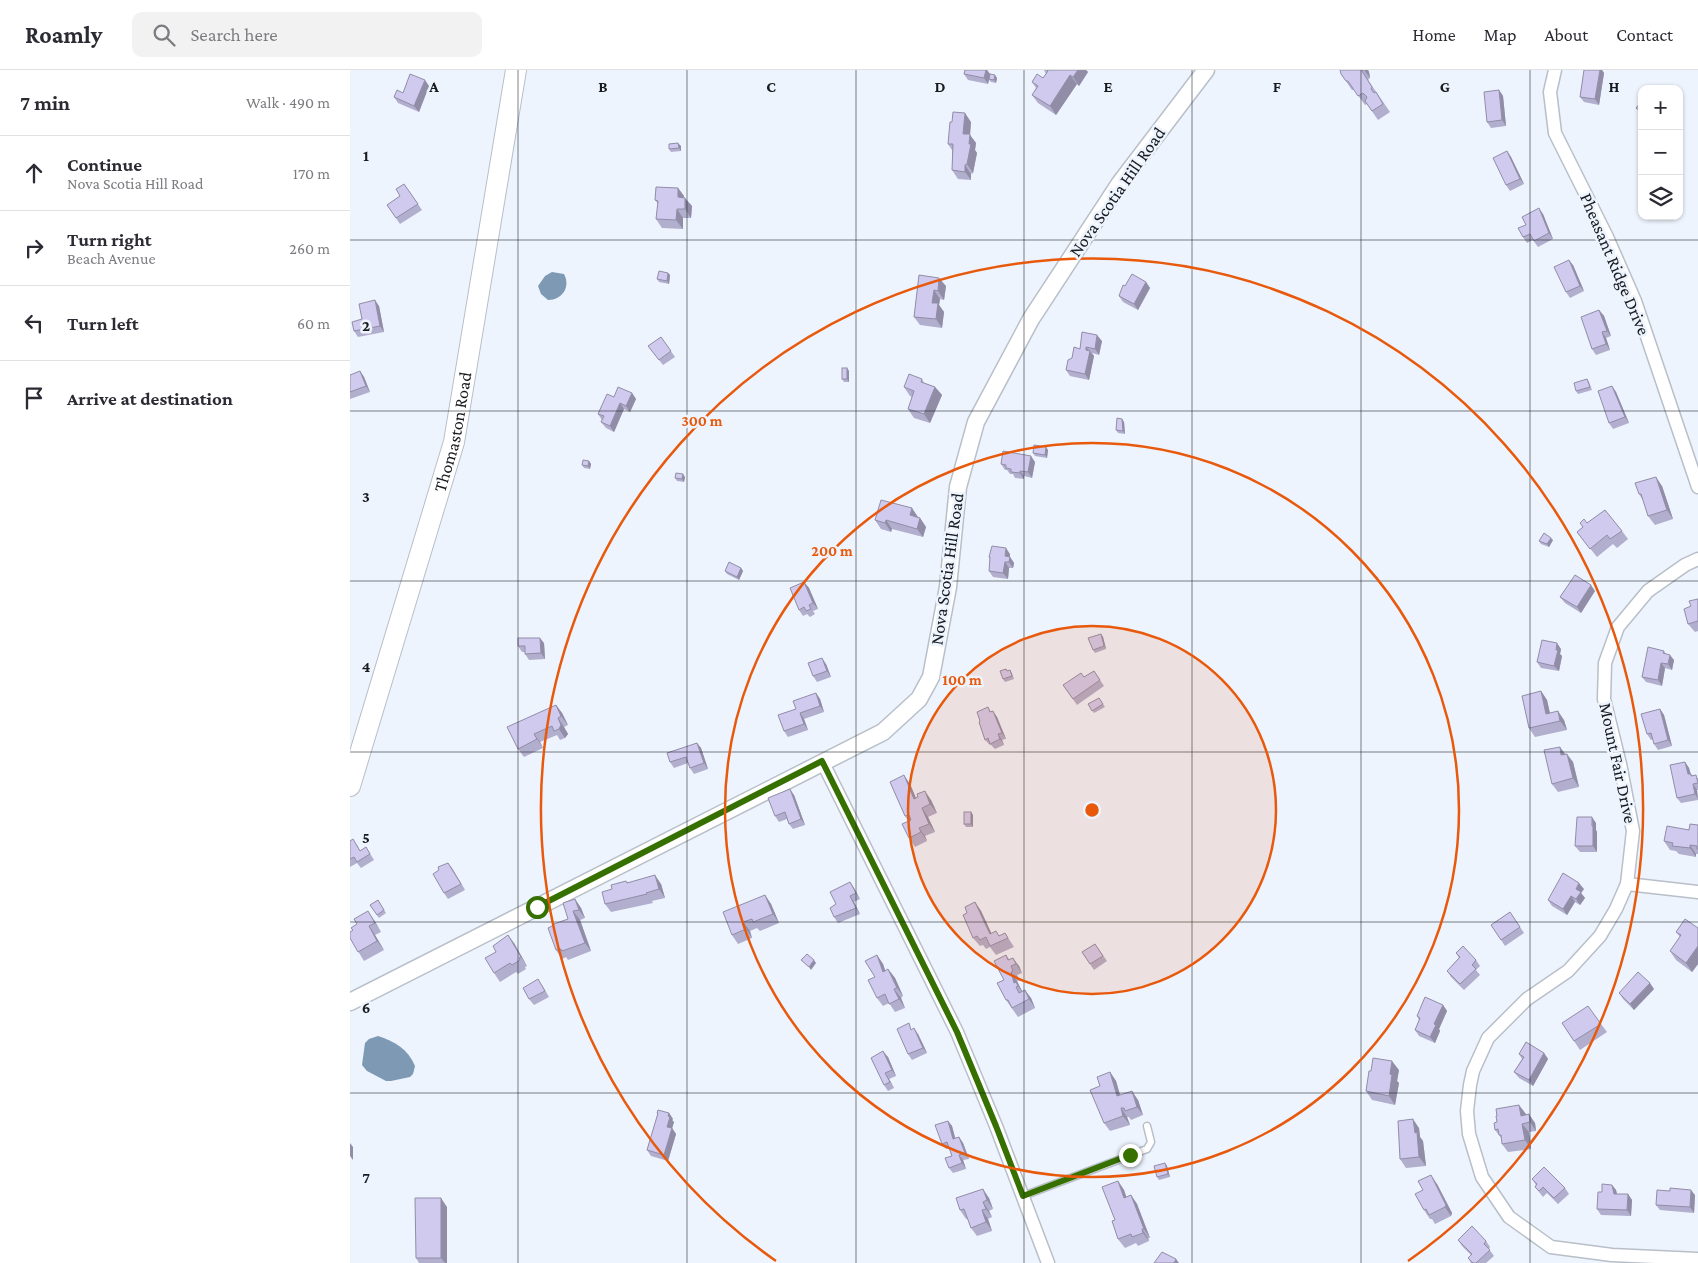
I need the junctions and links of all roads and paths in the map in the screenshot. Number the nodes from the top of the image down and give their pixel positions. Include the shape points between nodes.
1 (516, 70) edge
2 (1206, 70) edge
3 (1555, 70) edge
4 (1698, 488) edge
5 (1698, 559) edge
6 (822, 761) junction
7 (350, 786) edge
8 (1626, 884) junction
9 (1698, 892) edge
10 (350, 1002) edge
11 (1147, 1126) dead end
12 (1023, 1196) junction
13 (1698, 1258) edge
14 (1048, 1263) edge

1 - 7 main road, Thomaston Road via 454,442
2 - 6 street, Nova Scotia Hill Road via 1120,183 1031,319 976,422 958,487 948,587 928,683 919,699 883,732
3 - 4 street, Pheasant Ridge Drive via 1550,92 1555,134 1635,301
5 - 8 street, Mount Fair Drive via 1648,591 1618,627 1605,663 1604,699 1633,831
6 - 10 street, Nova Scotia Hill Road
6 - 12 street via 957,1032
8 - 9 street
8 - 13 street, Mount Fair Drive via 1600,936 1568,971 1527,999 1488,1038 1470,1085 1469,1134 1482,1176 1509,1217 1551,1246 1612,1255
11 - 12 lane via 1151,1142 1148,1149
12 - 14 street

